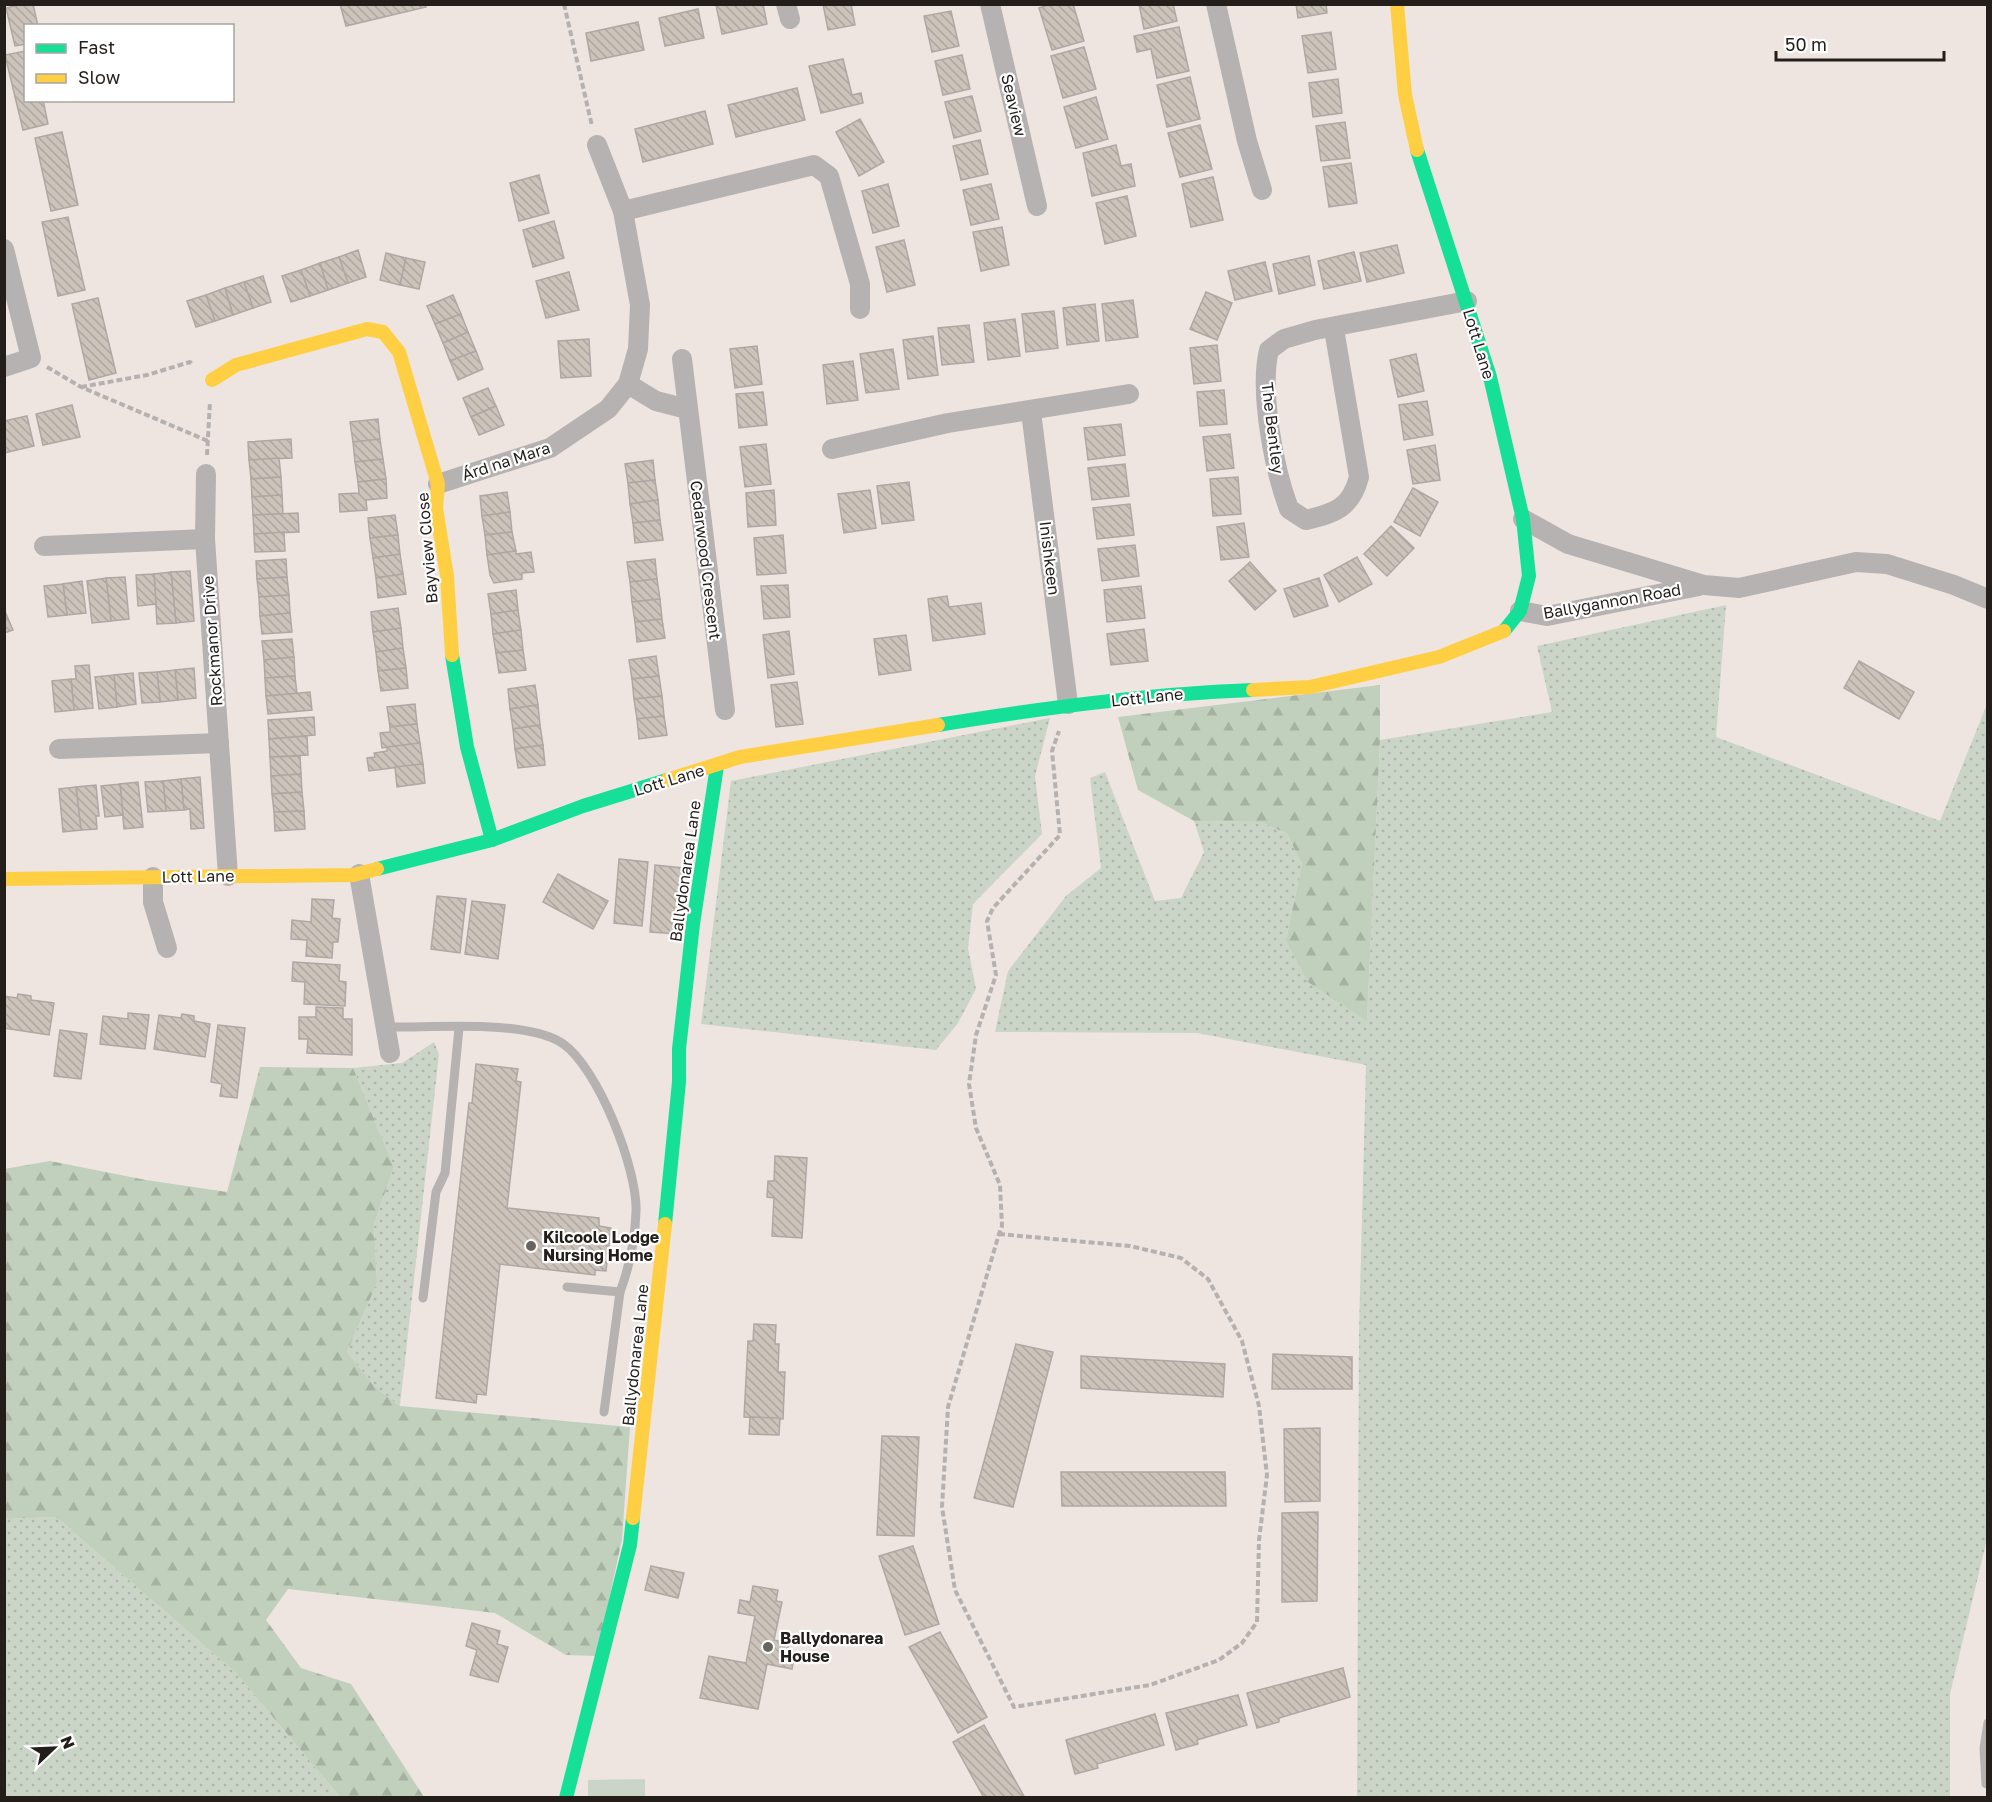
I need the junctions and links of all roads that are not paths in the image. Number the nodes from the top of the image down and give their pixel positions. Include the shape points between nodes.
1 (990, 4) edge
2 (1216, 4) edge
3 (1397, 4) edge
4 (597, 145) road end
5 (1262, 190) dead end
6 (1037, 206) dead end
7 (623, 211) junction
8 (4, 249) edge
9 (1467, 302) junction
10 (860, 309) dead end
11 (1334, 329) junction
12 (682, 359) dead end
13 (4, 367) edge
14 (212, 380) road end
15 (628, 384) junction
16 (1130, 394) dead end
17 (687, 409) junction
18 (1031, 412) junction
19 (832, 449) dead end
20 (206, 474) road end
21 (438, 484) junction
22 (1523, 519) junction
23 (205, 539) junction
24 (44, 546) dead end
25 (1704, 585) junction
26 (1988, 599) edge
27 (1520, 611) junction
28 (1068, 704) junction
29 (725, 710) dead end
30 (219, 743) junction
31 (59, 749) dead end
32 (717, 766) junction
33 (492, 840) junction
34 (359, 874) junction
35 (228, 876) junction
36 (153, 877) junction
37 (4, 879) edge
38 (167, 948) dead end
39 (386, 1028) junction
40 (459, 1028) junction
41 (390, 1053) dead end
42 (567, 1287) dead end
43 (620, 1292) junction
44 (423, 1298) dead end
45 (604, 1412) dead end
46 (1988, 1723) edge
47 (1986, 1771) edge
48 (1986, 1784) dead end
49 (566, 1797) edge

1 - 6 street, Seaview
2 - 5 street
3 - 9 street, Lott Lane via 1405,95 1419,161
4 - 7 street, Árd na Mara
7 - 10 street via 814,165 829,176 860,284
7 - 15 street, Árd na Mara via 640,305 638,349
8 - 13 street via 31,358
9 - 11 street, The Bentley
9 - 22 street, Lott Lane via 1490,377
11 - 11 street, The Bentley via 1284,339 1269,350 1265,365 1280,487 1289,509 1306,520 1338,509 1354,496 1359,477
12 - 17 street, Cedarwood Crescent
14 - 21 street, Bayview Close via 236,365 345,334 367,329 383,332 399,352
15 - 17 street via 656,401
15 - 21 street, Árd na Mara via 608,409 550,448
16 - 18 street
17 - 29 street, Cedarwood Crescent
18 - 19 street via 948,423
18 - 28 street, Inishkeen
20 - 23 street, Rockmanor Drive
21 - 33 street, Bayview Close via 436,508 447,576 453,674 467,747
22 - 25 street, Ballygannon Road via 1568,544
22 - 27 street, Lott Lane via 1529,576
23 - 24 street
23 - 30 street, Rockmanor Drive
25 - 26 street, Ballygannon Road via 1739,588 1856,562 1887,564
25 - 27 street, Ballygannon Road via 1547,616
27 - 28 street, Lott Lane via 1506,630 1439,657 1310,687 1179,693
28 - 32 street, Lott Lane via 740,757
30 - 31 street
30 - 35 street, Rockmanor Drive
32 - 33 street, Lott Lane via 583,806
32 - 49 street, Ballydonarea Lane via 680,1038 664,1235 630,1545
33 - 34 street, Lott Lane
34 - 35 street, Lott Lane
34 - 39 street
35 - 36 street, Lott Lane
36 - 37 street, Lott Lane
36 - 38 street, Lott Lane via 153,902
39 - 40 lane
39 - 41 street
40 - 43 lane via 524,1029 563,1043 589,1073 605,1101 628,1163 636,1210
40 - 44 lane via 445,1173 436,1192
42 - 43 lane
43 - 45 lane
46 - 47 lane
47 - 48 lane

